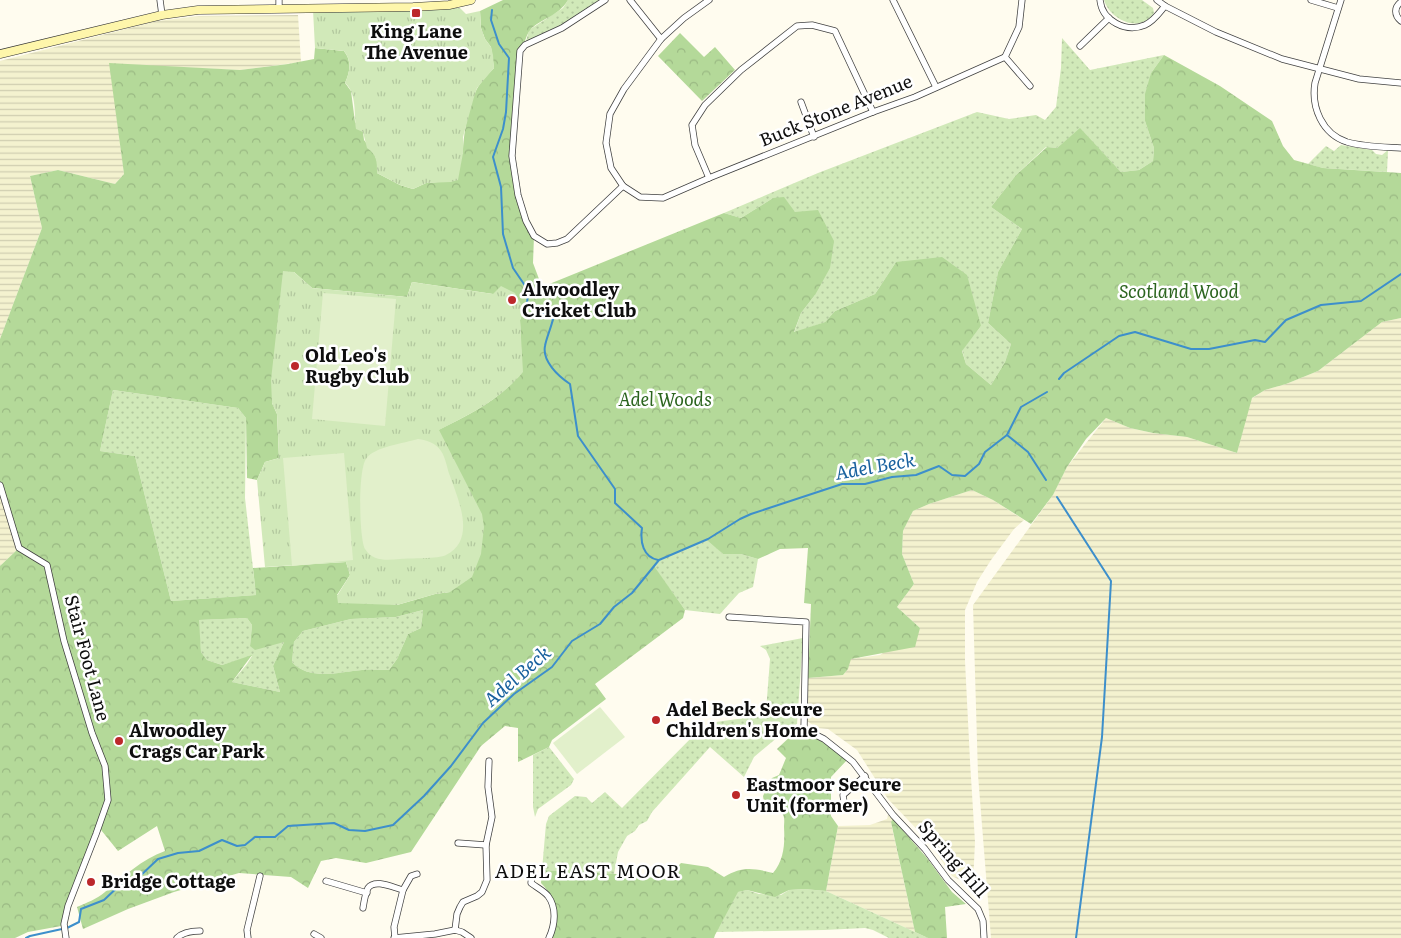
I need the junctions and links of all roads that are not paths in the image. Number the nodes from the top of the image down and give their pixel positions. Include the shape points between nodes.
1 (160, 0) edge
2 (279, 0) edge
3 (471, 0) edge
4 (605, 0) edge
5 (630, 0) edge
6 (709, 0) edge
7 (893, 0) edge
8 (1022, 0) edge
9 (1100, 0) edge
10 (1157, 0) edge
11 (1311, 0) edge
12 (1341, 0) edge
13 (1401, 2) edge
14 (412, 4) edge
15 (1165, 6) junction
16 (1338, 8) junction
17 (280, 9) junction
18 (162, 15) junction
19 (1109, 18) junction
20 (1401, 21) edge
21 (661, 39) junction
22 (1080, 46) dead end
23 (0, 54) edge
24 (1005, 57) junction
25 (1318, 70) junction
26 (1401, 83) edge
27 (1030, 86) dead end
28 (936, 87) junction
29 (801, 102) dead end
30 (874, 112) junction
31 (814, 137) junction
32 (1401, 148) edge
33 (709, 178) junction
34 (623, 186) junction
35 (0, 485) edge
36 (729, 617) dead end
37 (490, 761) dead end
38 (864, 776) junction
39 (845, 809) dead end
40 (458, 843) dead end
41 (486, 845) junction
42 (532, 873) dead end
43 (417, 874) dead end
44 (260, 876) dead end
45 (326, 882) dead end
46 (403, 890) junction
47 (367, 893) junction
48 (363, 908) dead end
49 (455, 930) junction
50 (200, 931) dead end
51 (314, 934) dead end
52 (66, 936) edge
53 (177, 938) edge
54 (250, 938) edge
55 (321, 938) edge
56 (395, 938) edge
57 (471, 938) edge
58 (549, 938) edge
59 (984, 938) edge

1 - 18 street
2 - 17 street
3 - 14 street via 449,5
4 - 34 street via 562,28 525,45 520,51 512,156 526,221 534,236 547,244 567,239
5 - 21 street
6 - 21 street
7 - 28 street
8 - 24 street via 1019,27
9 - 19 street
10 - 15 street
11 - 16 street
12 - 16 street
13 - 20 street via 1395,12
14 - 17 street
15 - 19 street via 1146,25 1135,28 1124,27
15 - 25 street via 1216,32
16 - 25 street
17 - 18 street via 198,10
18 - 23 street
19 - 22 street
21 - 34 street via 610,114 606,142 611,168
24 - 27 street
24 - 28 street, Buck Stone Avenue
25 - 26 street via 1359,79
25 - 32 street via 1314,100 1318,115 1328,129 1340,139 1352,143
28 - 30 street, Buck Stone Avenue
29 - 31 street
30 - 31 street, Buck Stone Avenue
30 - 33 street via 835,31 812,25 798,26 741,70 705,105 692,125 695,145
31 - 33 street, Buck Stone Avenue
33 - 34 street, Buck Stone Avenue via 663,198 640,197
35 - 52 street, Stair Foot Lane via 19,548 47,565 64,641 105,766 108,800 68,906 64,924
36 - 38 street, Spring Hill via 806,622 804,728 850,758
37 - 41 street via 488,787 492,824
38 - 39 street via 843,795
38 - 59 street, Spring Hill via 948,880 978,909
40 - 41 street
41 - 49 street via 486,886 477,896 463,902
42 - 58 street via 531,883 547,895 553,908 554,926
43 - 46 street via 408,880
44 - 54 street via 247,930
45 - 47 street
46 - 47 street via 373,884
46 - 56 street via 394,927
47 - 48 street
49 - 56 street
49 - 57 street
50 - 53 street via 184,933
51 - 55 street

